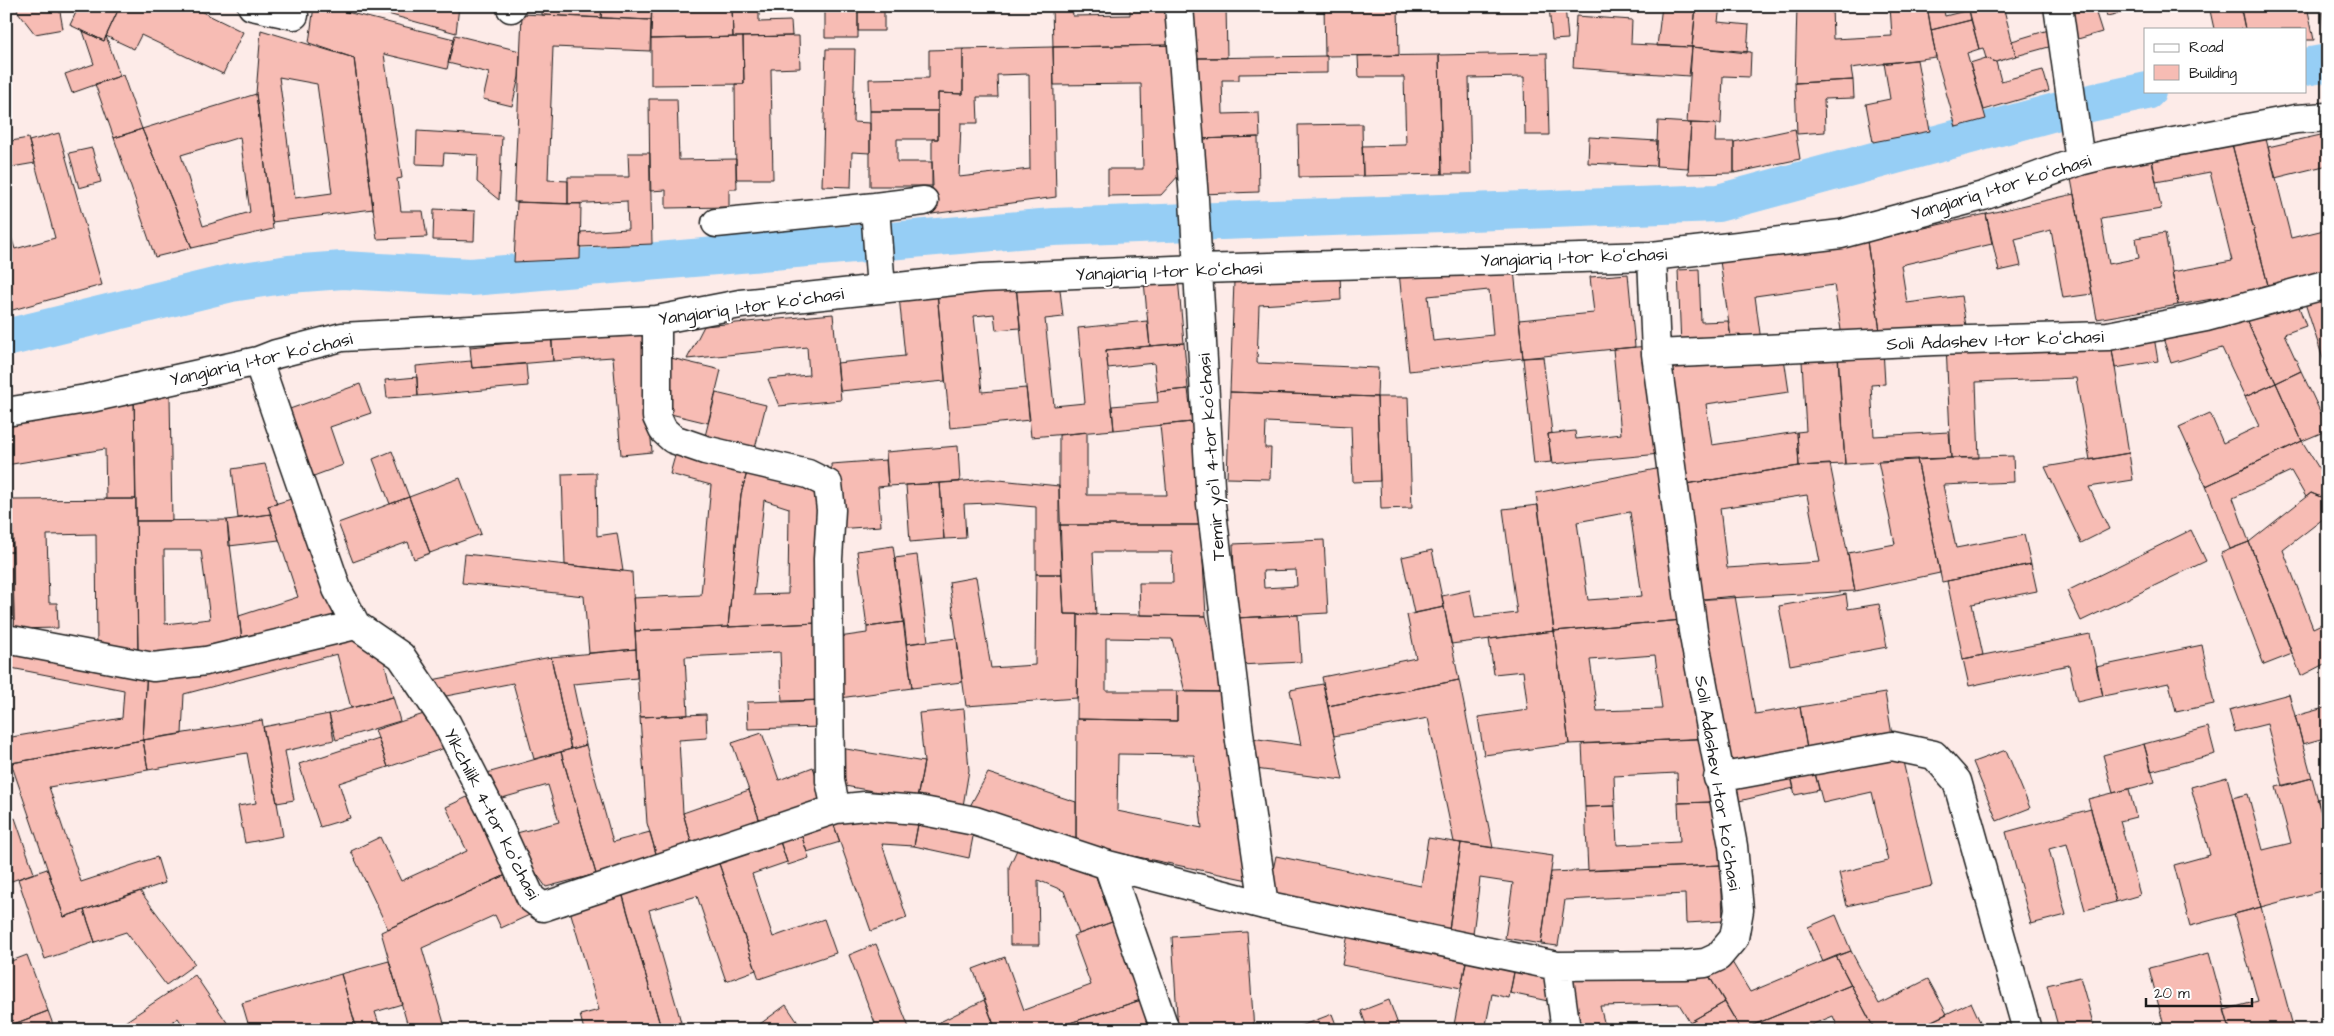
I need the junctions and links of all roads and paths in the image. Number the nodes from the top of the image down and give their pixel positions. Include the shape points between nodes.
1 (252, 6) edge
2 (1179, 6) edge
3 (2058, 6) edge
4 (294, 15) dead end
5 (2328, 117) edge
6 (2079, 153) junction
7 (924, 202) dead end
8 (876, 218) junction
9 (716, 223) dead end
10 (1652, 256) junction
11 (1198, 269) junction
12 (881, 279) junction
13 (2328, 284) edge
14 (657, 320) junction
15 (1656, 354) junction
16 (258, 361) junction
17 (6, 412) edge
18 (356, 626) junction
19 (6, 639) edge
20 (1718, 778) junction
21 (836, 809) junction
22 (1108, 865) junction
23 (1264, 904) junction
24 (1557, 966) junction
25 (1165, 1030) edge
26 (1566, 1030) edge
27 (2027, 1030) edge

1 - 4 street
2 - 11 street, Temir yoʻl 4-tor koʻchasi
3 - 6 street
5 - 6 street, Yangiariq 1-tor koʻchasi via 2296,119
6 - 10 street, Yangiariq 1-tor koʻchasi via 1983,196 1840,234
7 - 8 street
8 - 9 street
8 - 12 street
10 - 11 street, Yangiariq 1-tor koʻchasi
10 - 15 street, Soli Adashev 1-tor koʻchasi
11 - 12 street, Yangiariq 1-tor koʻchasi
11 - 23 street, Temir yoʻl 4-tor koʻchasi via 1211,504
12 - 14 street, Yangiariq 1-tor koʻchasi
13 - 15 street, Soli Adashev 1-tor koʻchasi via 2206,317 2108,336
14 - 16 street, Yangiariq 1-tor koʻchasi via 342,337
14 - 21 street via 657,416 663,430 673,439 705,450 808,474 828,484 831,510 828,559 830,781
15 - 20 street, Soli Adashev 1-tor koʻchasi via 1693,631
16 - 17 street, Yangiariq 1-tor koʻchasi via 86,399
16 - 18 street via 338,589
18 - 19 street via 206,661 153,667
18 - 21 street, Yikchilik 4-tor koʻchasi via 401,656 447,724 531,898 539,906
20 - 24 street, Soli Adashev 1-tor koʻchasi via 1733,846 1739,910 1734,938 1718,957 1705,963 1684,965
20 - 27 street via 1892,746 1934,755 1957,781
21 - 22 street, Soli Adashev 1-tor koʻchasi via 866,806 918,810 975,821
22 - 23 street, Soli Adashev 1-tor koʻchasi
22 - 25 street
23 - 24 street, Soli Adashev 1-tor koʻchasi
24 - 26 street

